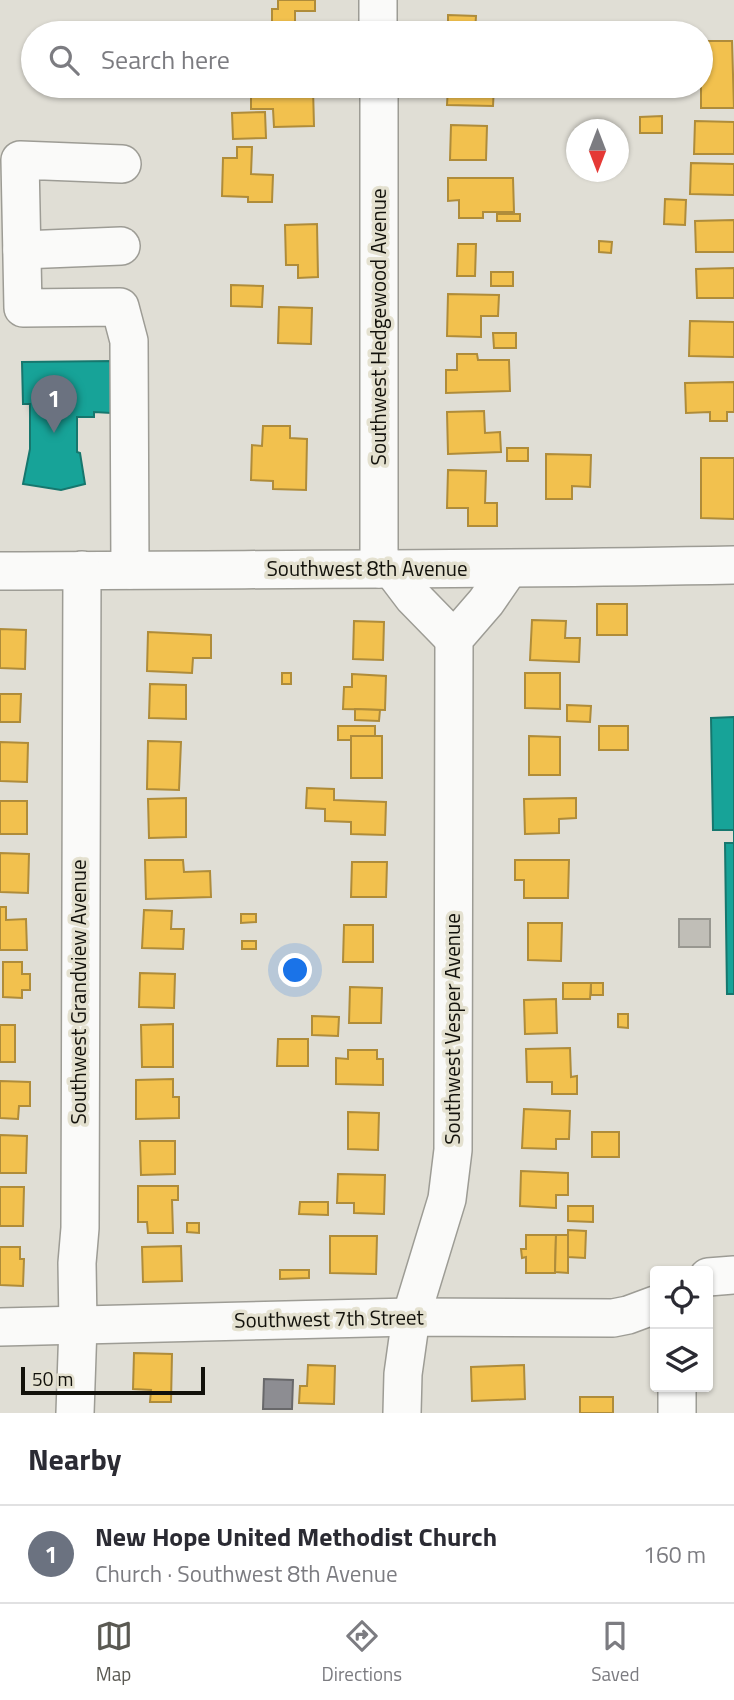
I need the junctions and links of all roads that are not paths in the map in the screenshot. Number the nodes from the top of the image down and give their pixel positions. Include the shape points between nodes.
1 (378, 0) edge
2 (378, 21) edge
3 (379, 98) edge
4 (122, 164) dead end
5 (121, 246) dead end
6 (22, 250) junction
7 (734, 565) edge
8 (385, 568) junction
9 (82, 570) junction
10 (130, 570) junction
11 (508, 570) junction
12 (0, 571) edge
13 (454, 639) junction
14 (734, 1275) edge
15 (713, 1277) edge
16 (650, 1307) edge
17 (411, 1317) junction
18 (78, 1325) junction
19 (0, 1327) edge
20 (677, 1392) edge
21 (75, 1413) edge
22 (402, 1413) edge
23 (677, 1413) edge

1 - 2 street
3 - 8 street, Southwest Hedgewood Avenue
4 - 6 street via 20,160
5 - 6 street
6 - 10 street via 23,308 120,307 129,341
7 - 11 street, Southwest 8th Avenue
8 - 10 street, Southwest 8th Avenue
8 - 11 street, Southwest 8th Avenue
8 - 13 street
9 - 10 street, Southwest 8th Avenue
9 - 12 street, Southwest 8th Avenue
9 - 18 street, Southwest Grandview Avenue
11 - 13 street
13 - 17 street, Southwest Vesper Avenue via 453,1150 447,1199
14 - 15 street
16 - 17 street, Southwest 7th Street via 613,1318
17 - 18 street, Southwest 7th Street
17 - 22 street, Southwest Vesper Avenue
18 - 19 street, Southwest 7th Street
18 - 21 street, Southwest Grandview Avenue
20 - 23 street

